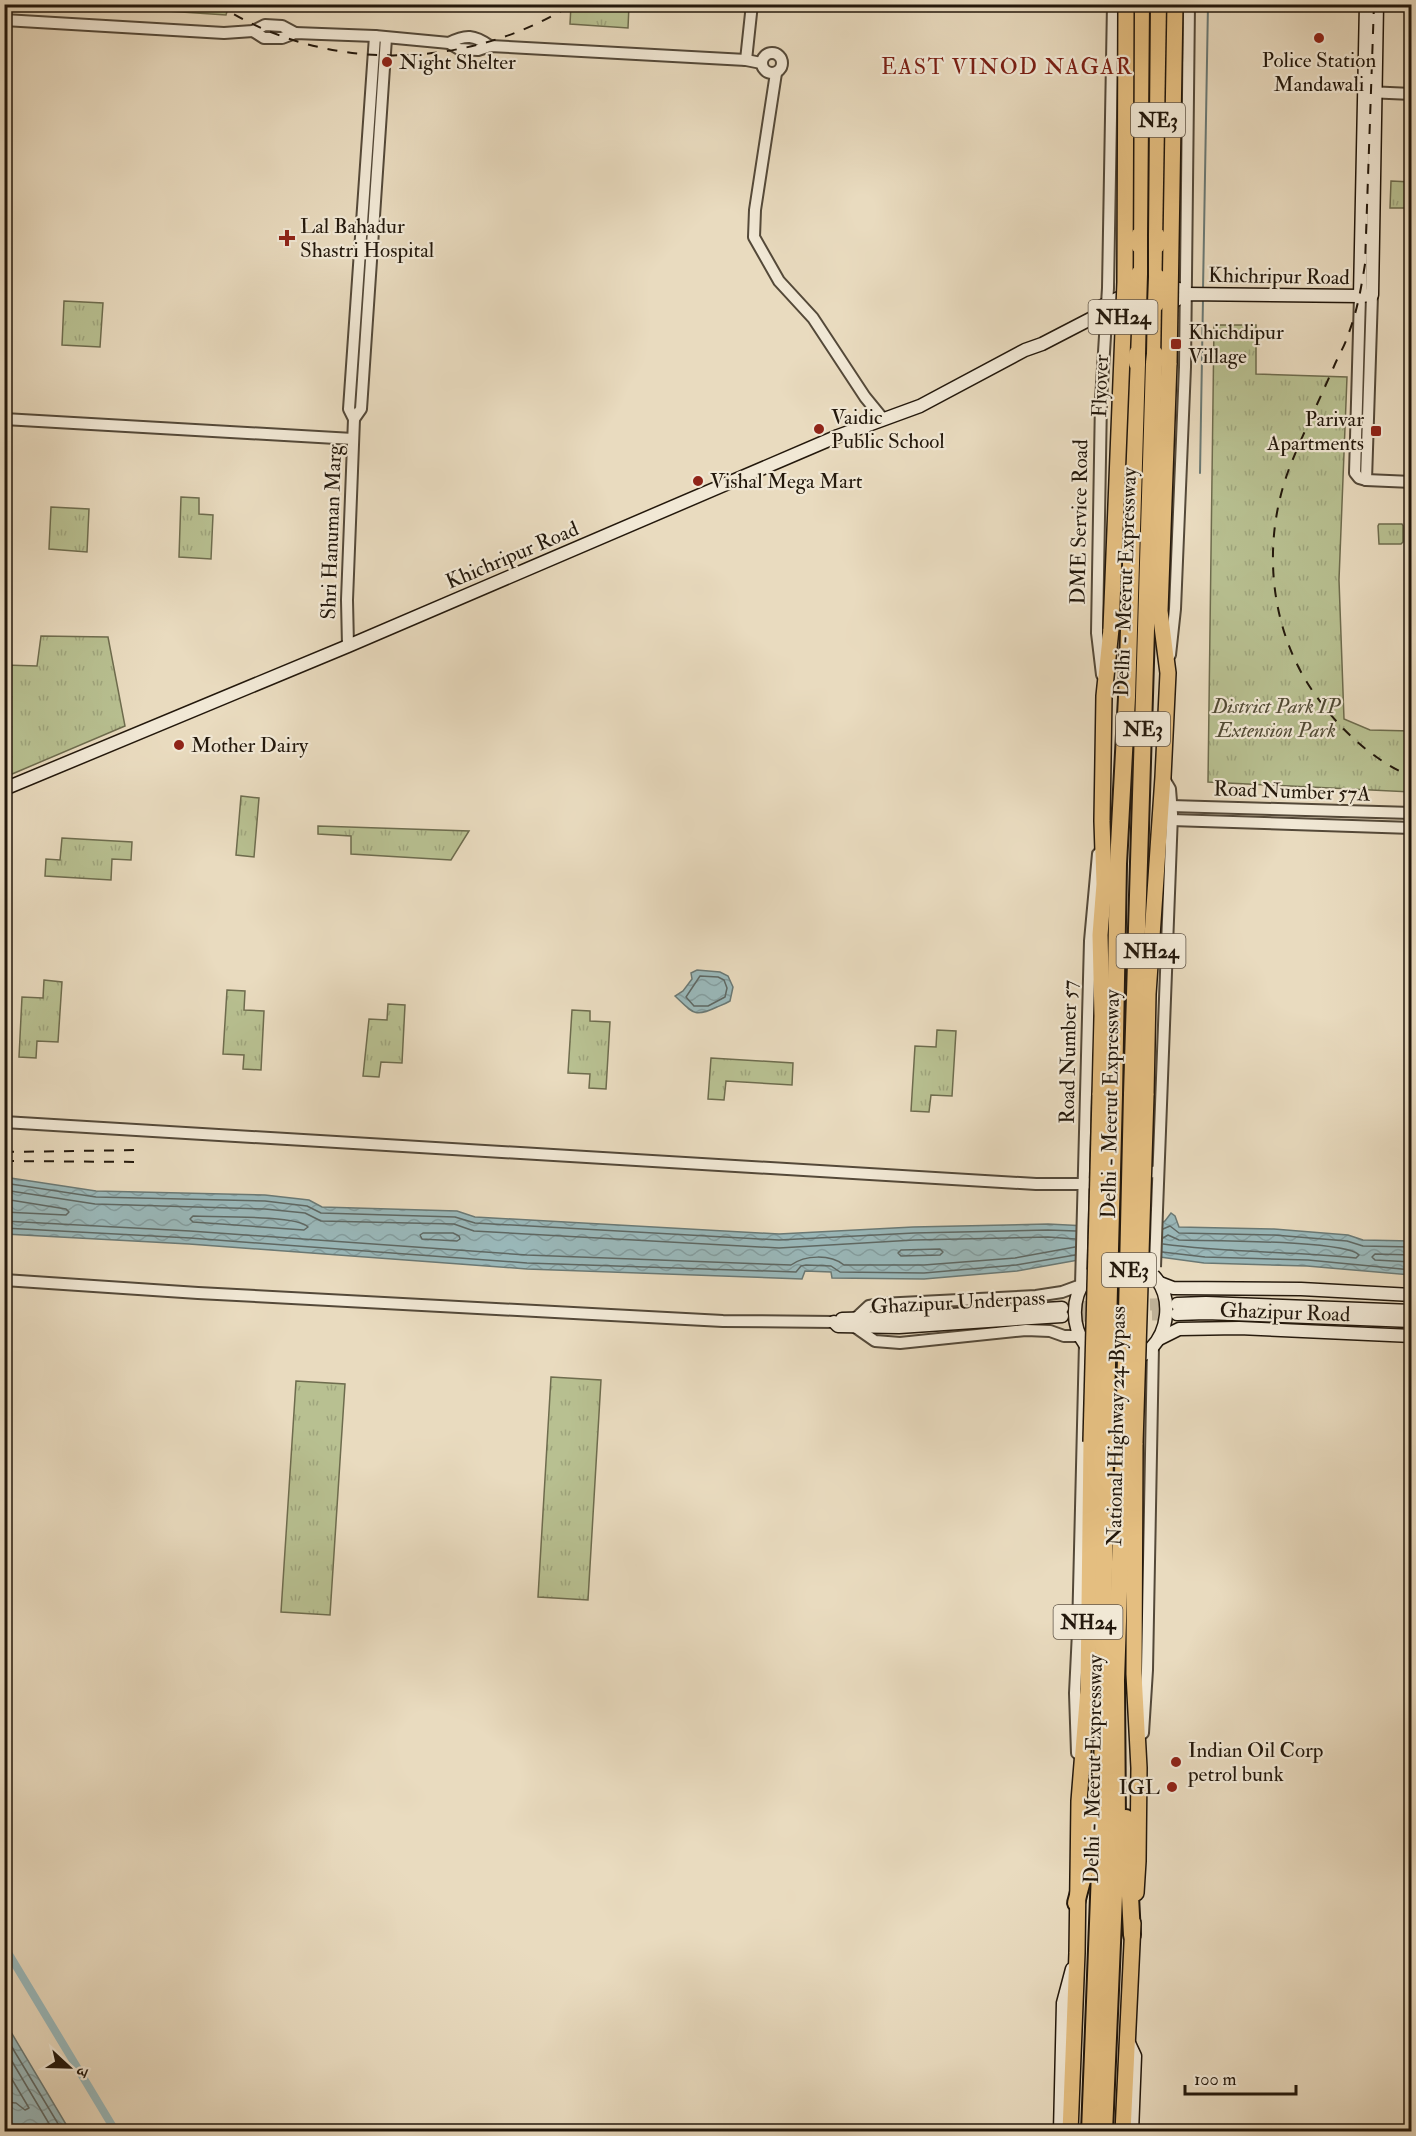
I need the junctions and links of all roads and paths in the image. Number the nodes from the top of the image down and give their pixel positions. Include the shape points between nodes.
1 (752, 4) edge
2 (1113, 4) edge
3 (1126, 4) edge
4 (1141, 4) edge
5 (1159, 4) edge
6 (1175, 4) edge
7 (1189, 4) edge
8 (1366, 4) edge
9 (1377, 4) edge
10 (4, 20) edge
11 (380, 37) junction
12 (746, 60) junction
13 (761, 63) junction
14 (776, 73) junction
15 (1370, 93) junction
16 (1412, 94) edge
17 (1109, 236) junction
18 (1186, 237) junction
19 (1186, 294) junction
20 (1366, 296) junction
21 (1107, 308) junction
22 (1103, 366) junction
23 (1185, 367) junction
24 (4, 419) edge
25 (884, 419) junction
26 (353, 440) junction
27 (1412, 482) edge
28 (348, 646) junction
29 (1168, 673) junction
30 (1104, 696) junction
31 (1163, 777) junction
32 (4, 789) edge
33 (1171, 806) junction
34 (1412, 813) edge
35 (1171, 820) junction
36 (1102, 821) junction
37 (1412, 828) edge
38 (1107, 1095) junction
39 (1139, 1095) junction
40 (4, 1122) edge
41 (1158, 1171) junction
42 (1084, 1184) junction
43 (1157, 1275) junction
44 (4, 1280) edge
45 (1081, 1285) junction
46 (1412, 1295) edge
47 (1412, 1311) edge
48 (1062, 1312) tunnel mouth
49 (834, 1322) joint
50 (1412, 1322) edge
51 (855, 1323) junction
52 (1412, 1336) edge
53 (1083, 1340) junction
54 (1156, 1342) junction
55 (1098, 1442) junction
56 (1129, 1444) junction
57 (1109, 1681) junction
58 (1139, 1768) junction
59 (1079, 1801) junction
60 (1076, 1903) junction
61 (1132, 1935) junction
62 (1077, 1953) junction
63 (1127, 2039) junction
64 (1060, 2132) edge
65 (1070, 2132) edge
66 (1090, 2132) edge
67 (1104, 2132) edge
68 (1123, 2132) edge
69 (1132, 2132) edge

1 - 12 street
2 - 17 street, DME Service Road
3 - 30 highway, Flyover / NH24, bridge via 1125,282 1111,629
4 - 38 highway, Delhi - Meerut Expressway / NE3, bridge via 1139,274 1127,697
5 - 39 highway, Delhi - Meerut Expressway / NE3, bridge via 1157,277
6 - 29 highway, NH24, bridge via 1172,306 1160,611
7 - 18 street
8 - 15 main road
9 - 15 main road
10 - 11 street via 224,33 253,31 265,25 282,26 295,33
11 - 12 street via 449,43 460,37 477,37 490,45
11 - 26 street, Shri Hanuman Marg via 349,409 354,419
12 - 13 street
13 - 14 street via 768,73
13 - 14 street via 764,56 776,54 782,63
14 - 25 street via 754,237 779,281 813,318
15 - 16 street
15 - 20 main road
17 - 18 street via 1119,240 1177,241
17 - 21 street, DME Service Road
18 - 19 street
19 - 20 main road, Khichripur Road
19 - 21 main road, Khichripur Road via 1176,300
19 - 23 street
20 - 27 street via 1354,466 1357,476 1365,480
21 - 22 street, DME Service Road
21 - 25 main road, Khichripur Road via 920,406
22 - 23 street via 1116,358 1127,358 1175,359
22 - 30 street, DME Service Road via 1097,633
23 - 29 street via 1175,609
24 - 26 street
25 - 28 main road, Khichripur Road
26 - 28 street, Shri Hanuman Marg
28 - 32 main road, Khichripur Road
29 - 31 highway
30 - 36 highway, Flyover
31 - 33 street via 1170,789
31 - 39 highway, NH24
33 - 34 street, Road Number 57A
33 - 35 street
35 - 37 street, Road Number 57A
35 - 41 street
36 - 38 highway, Flyover via 1101,1016
36 - 42 street, Road Number 57 via 1090,941
38 - 55 highway, Delhi - Meerut Expressway / NE3, bridge
39 - 56 highway, Delhi - Meerut Expressway / NE3, bridge
40 - 42 street
41 - 42 street
41 - 43 street, bridge
42 - 45 street, Road Number 57
43 - 45 main road via 1140,1264 1111,1262 1093,1270
43 - 46 main road, Ghazipur Road via 1173,1288
43 - 54 main road via 1166,1317
44 - 49 street via 723,1321
45 - 51 street via 1036,1296 869,1306
45 - 53 main road via 1075,1310 1076,1326
47 - 50 main road via 1206,1303 1177,1309
48 - 51 main road, Ghazipur Underpass via 899,1327
49 - 51 main road, Ghazipur Underpass via 838,1326
51 - 53 street via 875,1341 900,1343 1026,1330 1050,1331
52 - 54 main road, Ghazipur Road via 1179,1329
53 - 54 main road via 1097,1356 1116,1362 1136,1358
53 - 59 street via 1075,1693
54 - 58 street via 1147,1670
55 - 57 highway, Delhi - Meerut Expressway / NE3
55 - 59 highway, National Highway 24 Bypass / NH24 via 1088,1689
56 - 57 highway, Delhi - Meerut Expressway / NE3
56 - 58 highway, National Highway 24 Bypass / NH24
57 - 60 highway via 1087,1862
57 - 61 highway
57 - 66 highway, Delhi - Meerut Expressway / NE3
57 - 67 highway, Delhi - Meerut Expressway / NE3 via 1117,1825
58 - 61 highway, National Highway 24 Bypass
59 - 60 highway, National Highway 24 Bypass
60 - 62 highway
61 - 63 highway, National Highway 24 Bypass
62 - 64 main road via 1063,2003
62 - 65 highway
63 - 68 highway, National Highway 24 Bypass
63 - 69 main road via 1135,2056

